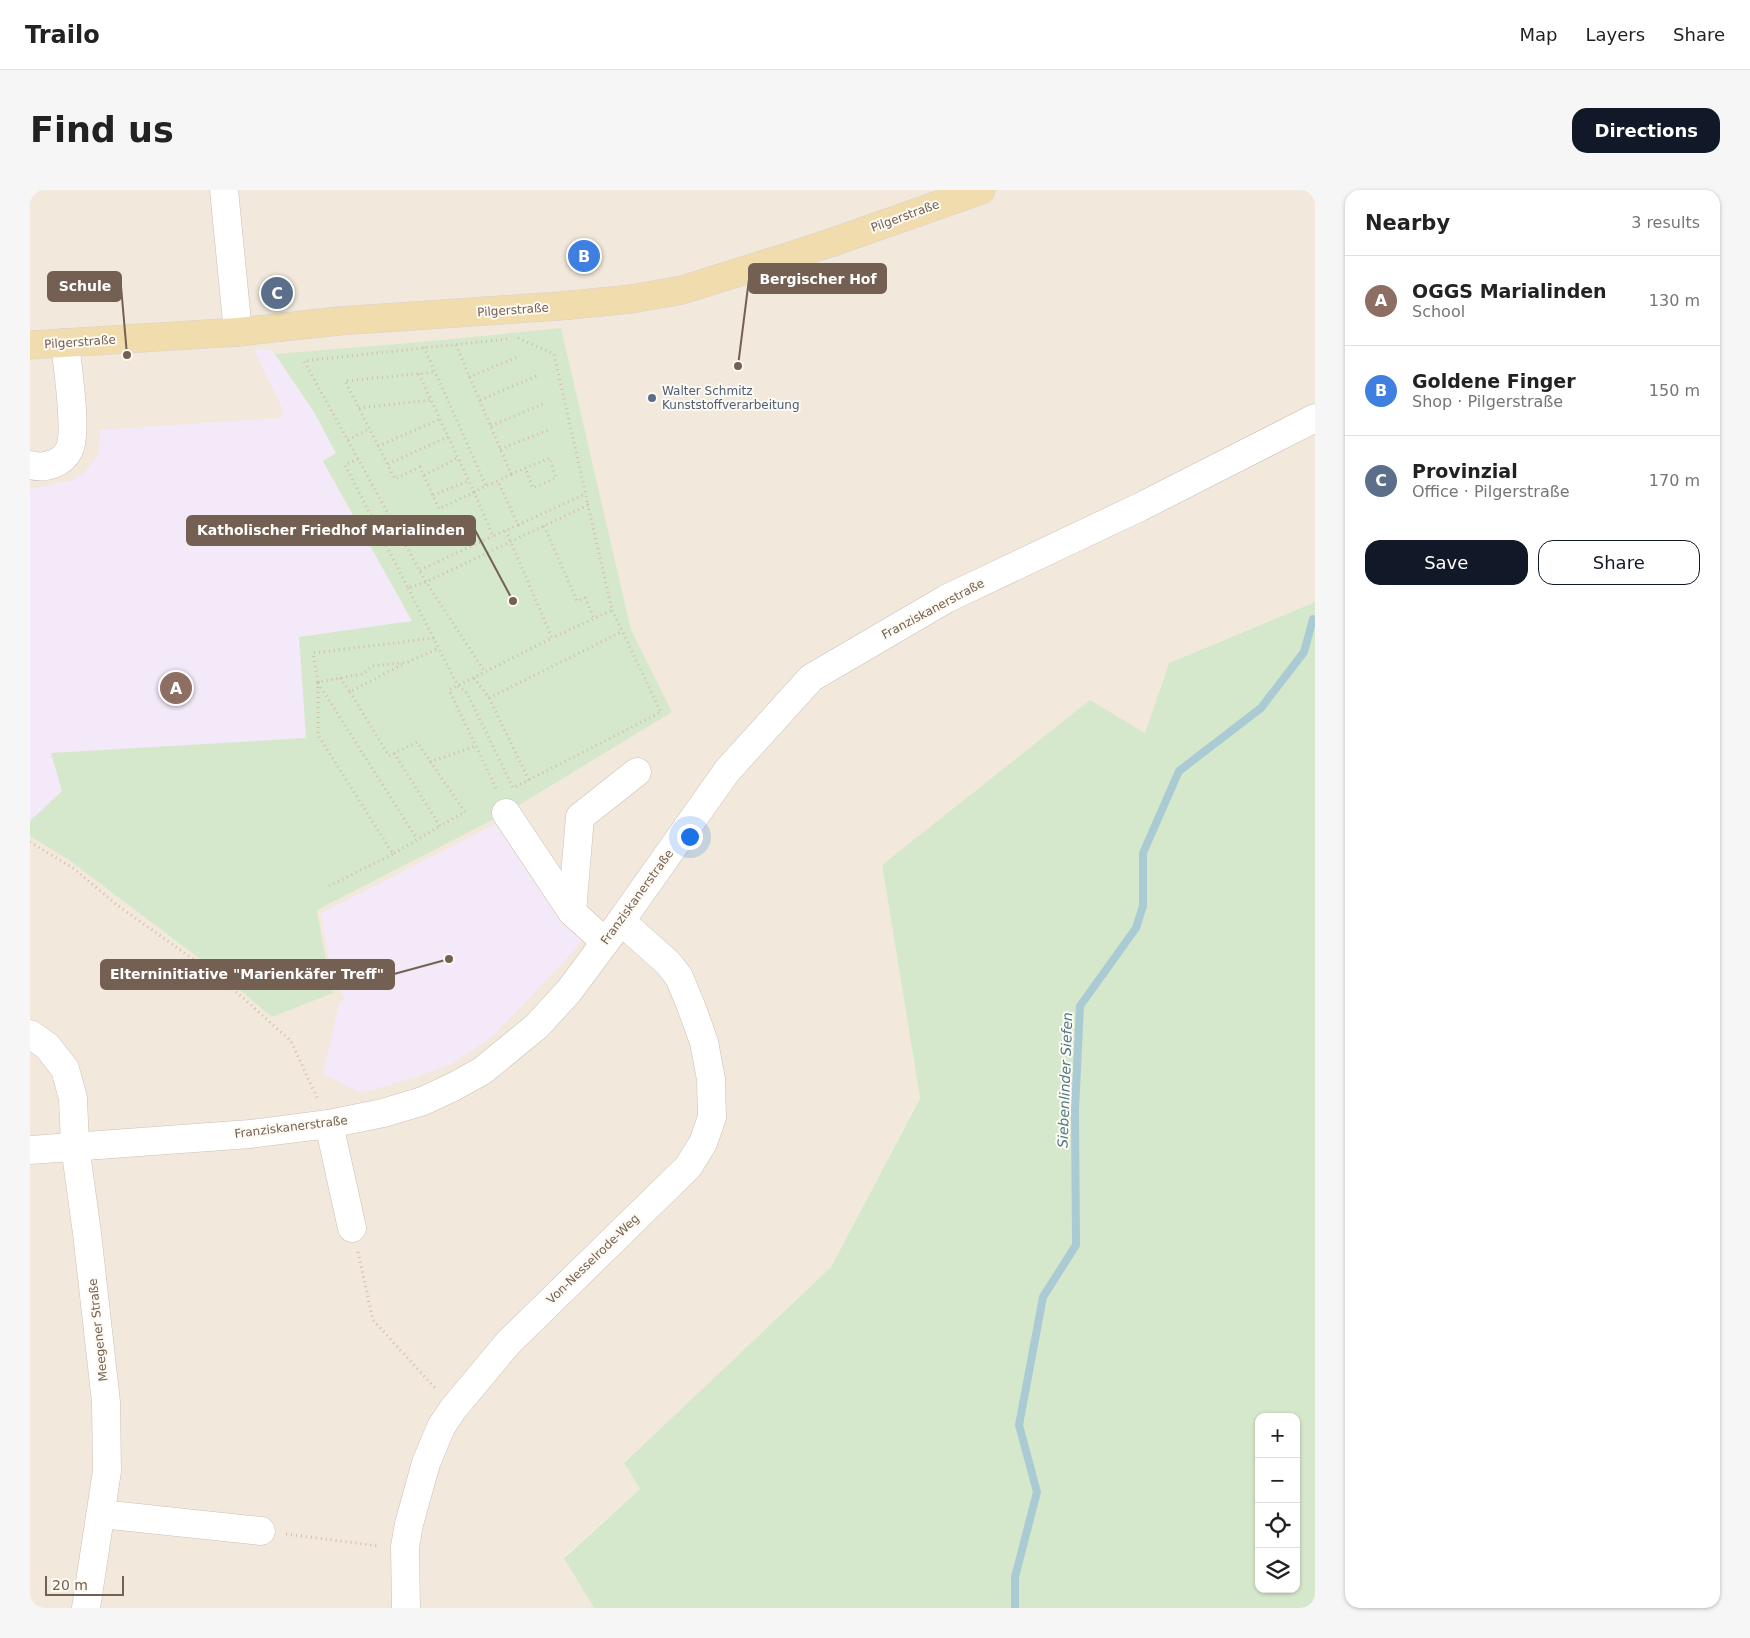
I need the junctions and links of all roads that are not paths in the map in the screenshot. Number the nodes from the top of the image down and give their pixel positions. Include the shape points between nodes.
1 (224, 190) edge
2 (980, 190) edge
3 (238, 332) junction
4 (64, 342) junction
5 (30, 345) edge
6 (1315, 418) edge
7 (30, 465) edge
8 (637, 772) dead end
9 (506, 813) road end
10 (572, 912) junction
11 (613, 932) junction
12 (30, 1034) edge
13 (329, 1124) junction
14 (75, 1146) junction
15 (30, 1150) edge
16 (352, 1228) road end
17 (101, 1514) junction
18 (261, 1531) road end
19 (86, 1608) edge
20 (406, 1608) edge

1 - 3 street
2 - 3 main road, Pilgerstraße via 833,242 682,290 596,303 339,321
3 - 4 main road, Pilgerstraße
4 - 5 main road, Pilgerstraße
4 - 7 street via 73,430 70,448 64,458 52,465 39,468
6 - 11 street, Franziskanerstraße via 1140,507 946,599 811,678 727,771
8 - 10 street via 580,817
9 - 10 street, Von-Nesselrode-Weg
10 - 11 street, Von-Nesselrode-Weg
11 - 13 street, Franziskanerstraße via 569,991 537,1026 482,1072 423,1101
11 - 20 street, Von-Nesselrode-Weg via 668,963 679,977 704,1042 711,1079 712,1117 703,1143 688,1167 508,1342 441,1427 415,1500 406,1547
12 - 14 street, Meegener Straße via 47,1046 65,1069 73,1098
13 - 14 street, Franziskanerstraße via 250,1134
13 - 16 street
14 - 15 street, Franziskanerstraße
14 - 17 street, Meegener Straße via 106,1402 107,1471
17 - 18 street
17 - 19 street, Meegener Straße

